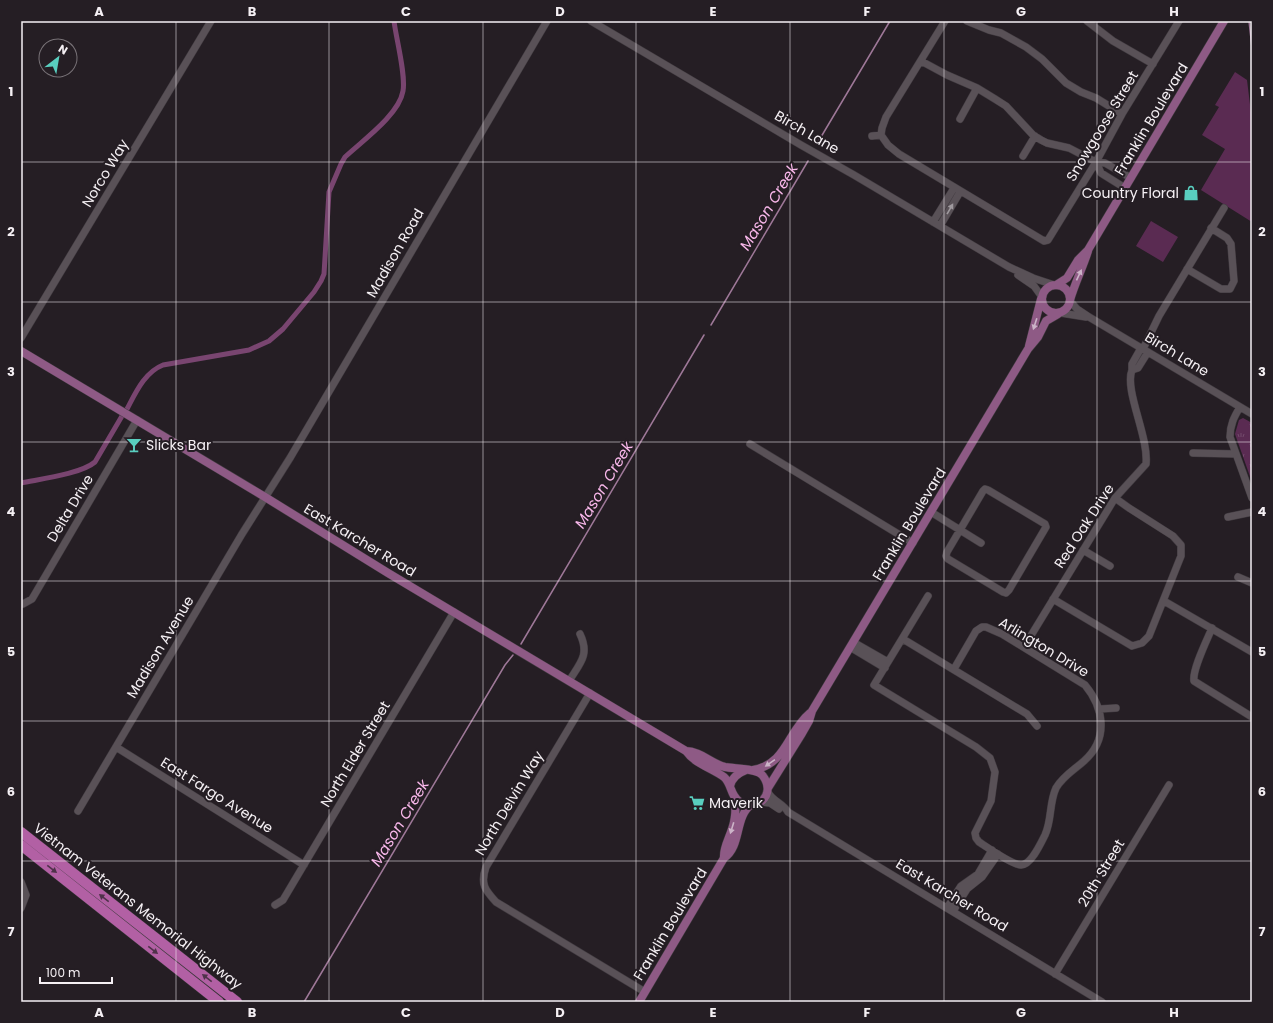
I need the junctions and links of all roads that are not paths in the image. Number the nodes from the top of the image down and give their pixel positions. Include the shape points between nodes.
1 (210, 21) edge
2 (547, 21) edge
3 (591, 21) edge
4 (945, 21) edge
5 (967, 21) edge
6 (1087, 21) edge
7 (1179, 21) edge
8 (1224, 21) edge
9 (921, 61) junction
10 (1154, 64) junction
11 (977, 88) junction
12 (1122, 114) junction
13 (960, 119) dead end
14 (881, 135) junction
15 (872, 136) dead end
16 (1035, 136) junction
17 (1023, 156) dead end
18 (1096, 162) junction
19 (1131, 178) junction
20 (1125, 188) junction
21 (957, 190) junction
22 (1224, 208) dead end
23 (933, 222) junction
24 (940, 226) junction
25 (1211, 228) junction
26 (1088, 250) junction
27 (1009, 267) junction
28 (1187, 269) junction
29 (1055, 285) junction
30 (1042, 298) junction
31 (1070, 300) junction
32 (1060, 313) junction
33 (1088, 317) junction
34 (21, 338) edge
35 (1028, 349) junction
36 (1144, 349) junction
37 (21, 351) edge
38 (1240, 407) junction
39 (1252, 414) edge
40 (137, 420) junction
41 (750, 444) dead end
42 (1193, 453) dead end
43 (1236, 454) junction
44 (265, 497) junction
45 (1115, 498) junction
46 (1252, 498) edge
47 (931, 512) junction
48 (1252, 512) edge
49 (1228, 517) dead end
50 (960, 530) junction
51 (913, 543) junction
52 (981, 543) dead end
53 (1083, 550) junction
54 (1110, 566) dead end
55 (1238, 577) dead end
56 (1252, 583) edge
57 (928, 596) dead end
58 (1053, 599) junction
59 (1164, 601) junction
60 (21, 604) edge
61 (454, 612) junction
62 (1212, 628) junction
63 (580, 634) dead end
64 (903, 639) junction
65 (852, 644) junction
66 (1024, 647) junction
67 (1252, 652) edge
68 (887, 665) junction
69 (954, 669) junction
70 (569, 681) junction
71 (590, 693) junction
72 (1116, 708) dead end
73 (1100, 709) junction
74 (812, 711) junction
75 (1252, 717) edge
76 (1037, 726) dead end
77 (116, 747) junction
78 (686, 752) junction
79 (749, 770) junction
80 (1169, 785) dead end
81 (730, 786) junction
82 (768, 790) junction
83 (735, 797) junction
84 (756, 803) junction
85 (78, 811) dead end
86 (788, 812) junction
87 (21, 832) edge
88 (21, 845) edge
89 (995, 852) junction
90 (724, 858) junction
91 (304, 865) junction
92 (21, 882) edge
93 (275, 905) dead end
94 (21, 908) edge
95 (950, 909) junction
96 (1055, 974) junction
97 (645, 992) junction
98 (1092, 1000) edge
99 (219, 1002) edge
100 (237, 1002) edge
101 (639, 1002) edge
102 (1102, 1002) edge

1 - 34 street, Norco Way
2 - 44 street, Madison Road
3 - 23 street, Birch Lane
4 - 9 street
5 - 12 street via 1000,33 1026,47 1066,83
6 - 10 street via 1113,41
7 - 10 street, Snowgoose Street
8 - 19 main road, Franklin Boulevard
9 - 11 street
9 - 14 street via 886,117
10 - 12 street, Snowgoose Street
11 - 13 street
11 - 16 street via 1006,106
12 - 18 street, Snowgoose Street
14 - 15 street
14 - 21 street via 899,154
16 - 17 street
16 - 18 street via 1047,143 1069,148
18 - 19 street via 1105,163
18 - 20 street via 1101,173
18 - 21 street, Snowgoose Street via 1052,234 1044,241
19 - 20 main road, Franklin Boulevard
20 - 26 main road, Franklin Boulevard
21 - 23 street
24 -> 21 street
22 - 25 street, Red Oak Drive
23 - 24 street, Birch Lane
24 - 27 street, Birch Lane
25 - 28 street, Red Oak Drive
25 - 28 street via 1227,238 1231,244 1234,281 1230,289 1221,289
26 - 29 main road, Franklin Boulevard via 1067,278
31 -> 26 main road, Franklin Boulevard
27 - 29 street, Birch Lane
27 - 30 street, Birch Lane via 1034,286
28 - 36 street, Red Oak Drive via 1159,316
29 - 30 main road via 1046,289
29 - 31 main road via 1064,288 1070,295
30 - 32 main road via 1044,307 1050,313
30 -> 35 main road, Franklin Boulevard
31 - 32 main road via 1067,308
31 - 33 street, Birch Lane
32 - 33 street, Birch Lane
32 - 35 main road, Franklin Boulevard via 1046,321
33 - 36 street, Birch Lane
35 - 47 main road, Franklin Boulevard
36 - 38 street, Birch Lane
36 - 45 street, Red Oak Drive via 1132,364 1130,384 1145,443 1146,464
37 - 40 main road, East Karcher Road
38 - 39 street, Birch Lane
38 - 43 street via 1230,428 1230,437
40 - 44 main road, East Karcher Road
40 - 60 street, Delta Drive via 32,599
41 - 51 street
42 - 43 street
43 - 46 street
44 - 61 main road, East Karcher Road
44 - 77 street, Madison Avenue
45 - 53 street, Red Oak Drive
45 - 59 street via 1173,536 1181,545 1181,556
47 - 50 street
47 - 51 main road, Franklin Boulevard
48 - 49 street
50 - 50 street via 985,489 1045,524 1046,527 1006,593 948,559 947,552
50 - 52 street
51 - 65 main road, Franklin Boulevard
53 - 54 street
53 - 58 street, Red Oak Drive
55 - 56 street
57 - 64 street, Arlington Drive
58 - 59 street via 1132,646 1142,643 1149,636
58 - 66 street, Red Oak Drive
59 - 62 street
61 - 70 main road, East Karcher Road
61 - 91 street, North Elder Street
62 - 67 street
62 - 75 street via 1193,677 1194,681
63 - 70 street via 584,643 583,658
64 - 68 street, Arlington Drive
64 - 69 street
65 - 68 street
65 - 74 main road, Franklin Boulevard
66 - 69 street, Arlington Drive via 992,629 982,627 976,631
66 - 73 street, Arlington Drive via 1085,685
68 - 89 street, Arlington Drive via 874,685 970,743 990,758 994,772 993,795 975,833 979,842
69 - 76 street via 1027,714
70 - 71 main road, East Karcher Road
71 - 78 main road, East Karcher Road
71 - 97 street, North Delvin Way via 486,867 484,885 496,902
72 - 73 street
73 - 89 street, Arlington Drive via 1102,718 1099,738 1089,756 1065,776 1056,788 1048,828 1032,858 1022,865
74 -> 79 main road, Franklin Boulevard via 804,718 775,760 762,768
74 - 82 main road, Franklin Boulevard via 809,721
77 - 85 street, Madison Avenue
77 - 91 street, East Fargo Avenue
78 - 79 main road via 693,752 720,766
78 - 81 main road via 723,777
79 - 81 main road via 737,774
79 - 82 main road via 759,772 763,776
80 - 96 street, 20th Street
81 - 83 main road
82 - 84 main road via 766,797
82 - 86 street via 772,798
83 - 84 main road via 741,803
83 -> 90 main road, Franklin Boulevard via 735,818 723,851
84 - 86 street via 770,803
84 - 90 main road, Franklin Boulevard via 745,812 730,854
86 - 95 street, East Karcher Road
100 -> 87 highway, Vietnam Veterans Memorial Highway
88 -> 99 highway, Vietnam Veterans Memorial Highway
89 - 95 street via 978,874 961,886
90 - 97 main road, Franklin Boulevard
91 - 93 street, North Elder Street via 283,900
92 - 94 street via 26,895
95 - 96 street, East Karcher Road
96 - 98 street, East Karcher Road
97 - 101 main road, Franklin Boulevard
98 - 102 street, East Karcher Road

